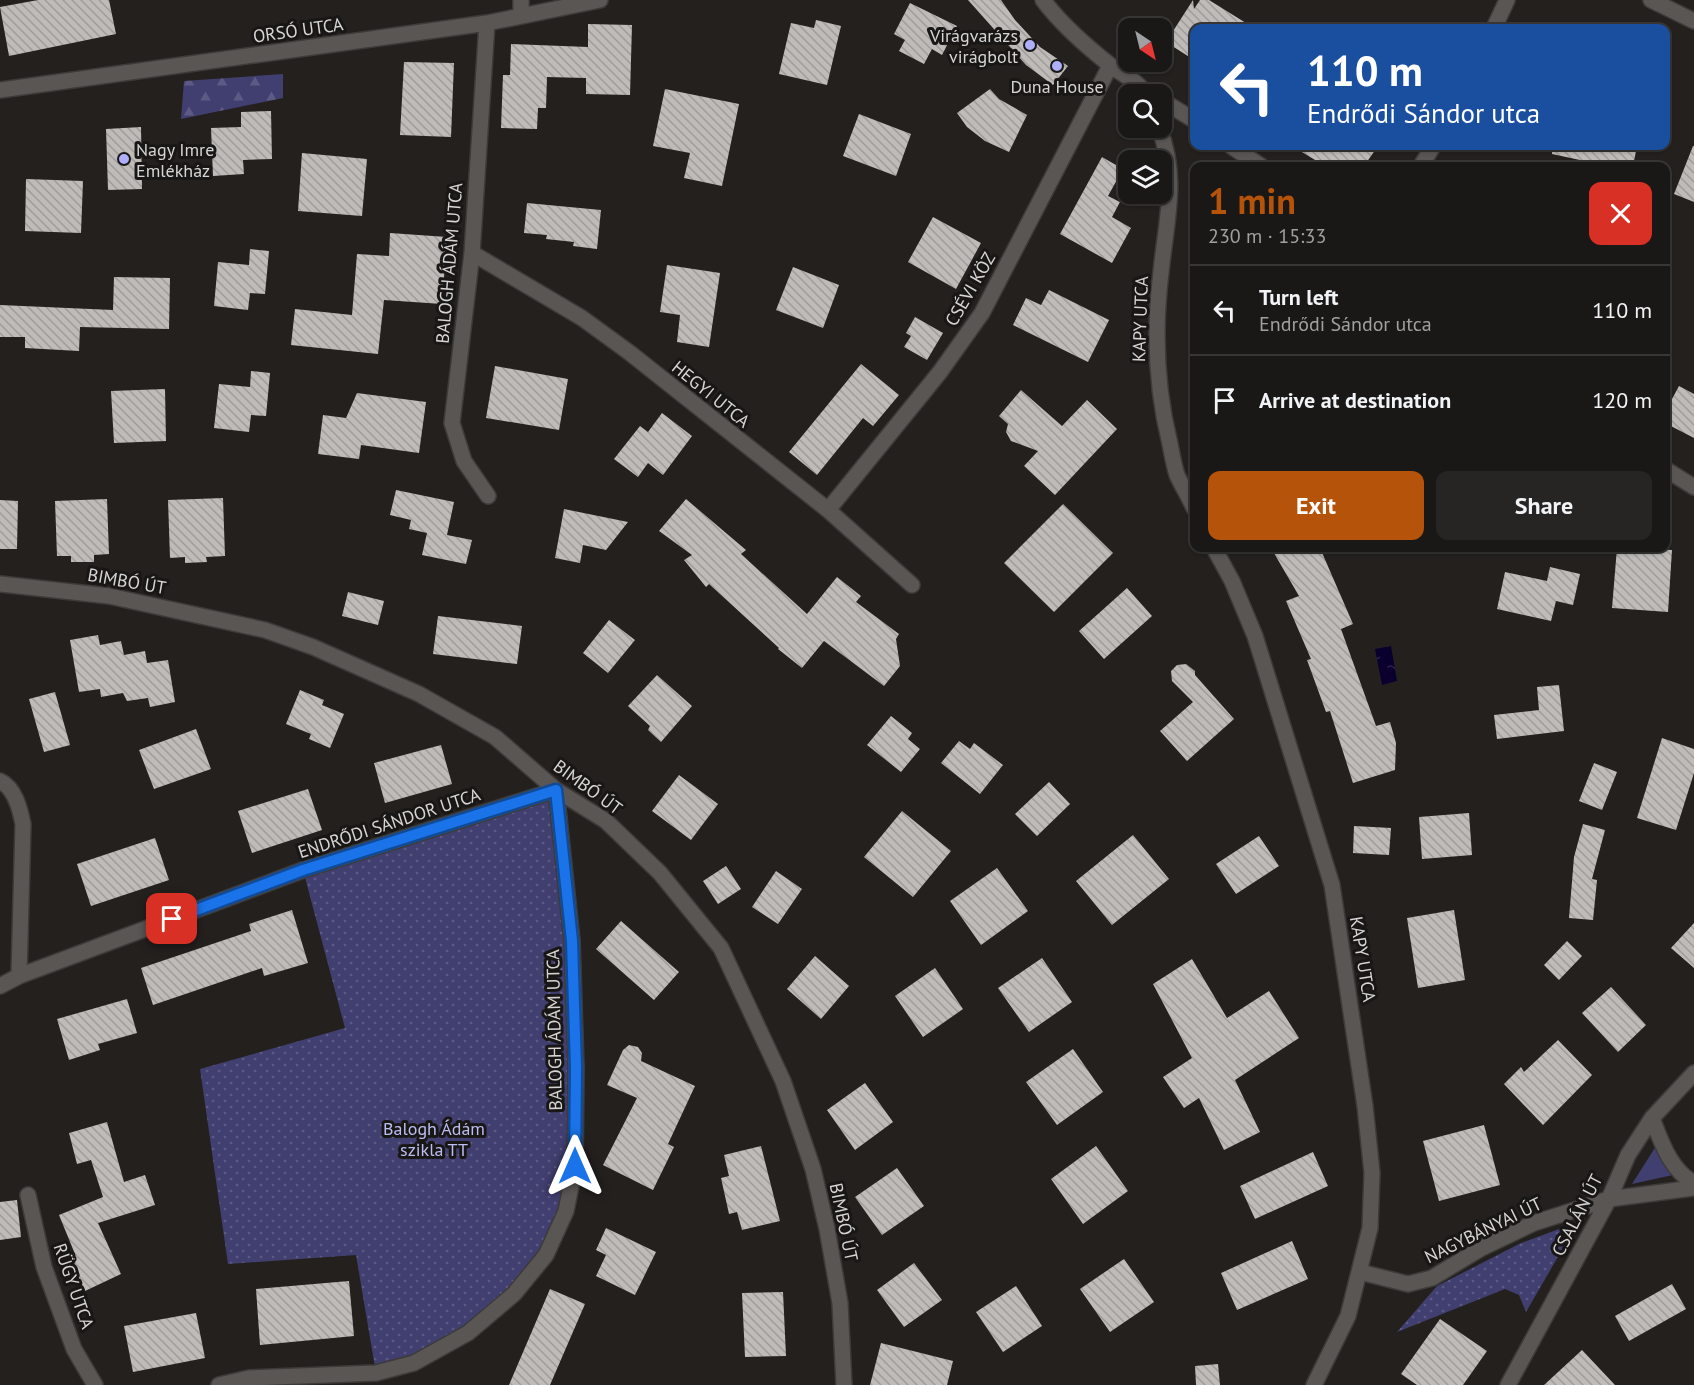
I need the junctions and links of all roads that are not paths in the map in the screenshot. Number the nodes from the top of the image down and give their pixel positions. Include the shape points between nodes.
1 (600, 0) edge
2 (1043, 0) edge
3 (1507, 0) edge
4 (1651, 0) edge
5 (521, 8) edge
6 (1694, 21) edge
7 (488, 23) junction
8 (1496, 24) edge
9 (1110, 66) junction
10 (1135, 84) edge
11 (0, 90) edge
12 (1172, 107) edge
13 (1190, 118) edge
14 (1163, 138) edge
15 (1237, 150) edge
16 (1255, 162) edge
17 (472, 253) junction
18 (1670, 472) edge
19 (1694, 487) edge
20 (488, 496) dead end
21 (1190, 500) edge
22 (828, 510) junction
23 (1216, 552) edge
24 (0, 584) edge
25 (912, 585) dead end
26 (0, 781) edge
27 (556, 790) junction
28 (19, 976) junction
29 (0, 986) edge
30 (1694, 1073) edge
31 (1652, 1118) junction
32 (1694, 1183) edge
33 (1694, 1188) edge
34 (28, 1195) dead end
35 (1609, 1199) junction
36 (1360, 1272) junction
37 (95, 1385) edge
38 (219, 1385) edge
39 (844, 1385) edge
40 (1314, 1385) edge
41 (1508, 1385) edge

1 - 5 street, ORSÓ UTCA
2 - 9 street
3 - 8 street
4 - 6 street
5 - 7 street, ORSÓ UTCA
7 - 11 street, ORSÓ UTCA
7 - 17 street, BALOGH ÁDÁM UTCA
9 - 10 street
9 - 22 street, CSÉVI KÖZ via 982,313 940,372
12 - 13 street
14 - 21 street, KAPY UTCA via 1170,166 1171,195 1160,274 1157,339 1161,408 1177,475
15 - 16 street
17 - 20 street, BALOGH ÁDÁM UTCA via 452,423 464,461
17 - 22 street, HEGYI UTCA via 582,318
18 - 19 street
22 - 25 street, HEGYI UTCA
23 - 36 street, KAPY UTCA via 1255,636 1332,885 1372,1173 1370,1228
24 - 27 street, BIMBÓ ÚT via 121,598 265,630 313,647 419,694 495,737
26 - 28 street via 18,802 23,824
27 - 28 street, ENDRŐDI SÁNDOR UTCA via 303,870
27 - 38 street, BALOGH ÁDÁM UTCA via 572,941 575,1166 566,1211 546,1255 514,1294 468,1333 414,1363 376,1373 249,1378
27 - 39 street, BIMBÓ ÚT via 606,821 660,873 722,948 783,1081 813,1169 840,1303
28 - 29 street, ENDRŐDI SÁNDOR UTCA
30 - 31 street, CSALÁN ÚT
31 - 32 street via 1662,1146 1686,1179
31 - 35 street, CSALÁN ÚT via 1628,1155
33 - 35 street, NAGYBÁNYAI ÚT
34 - 37 street, RÜGY UTCA via 44,1267 74,1349
35 - 36 street, NAGYBÁNYAI ÚT via 1534,1223 1432,1278 1408,1284
35 - 41 street, CSALÁN ÚT
36 - 40 street, KAPY UTCA via 1348,1316

